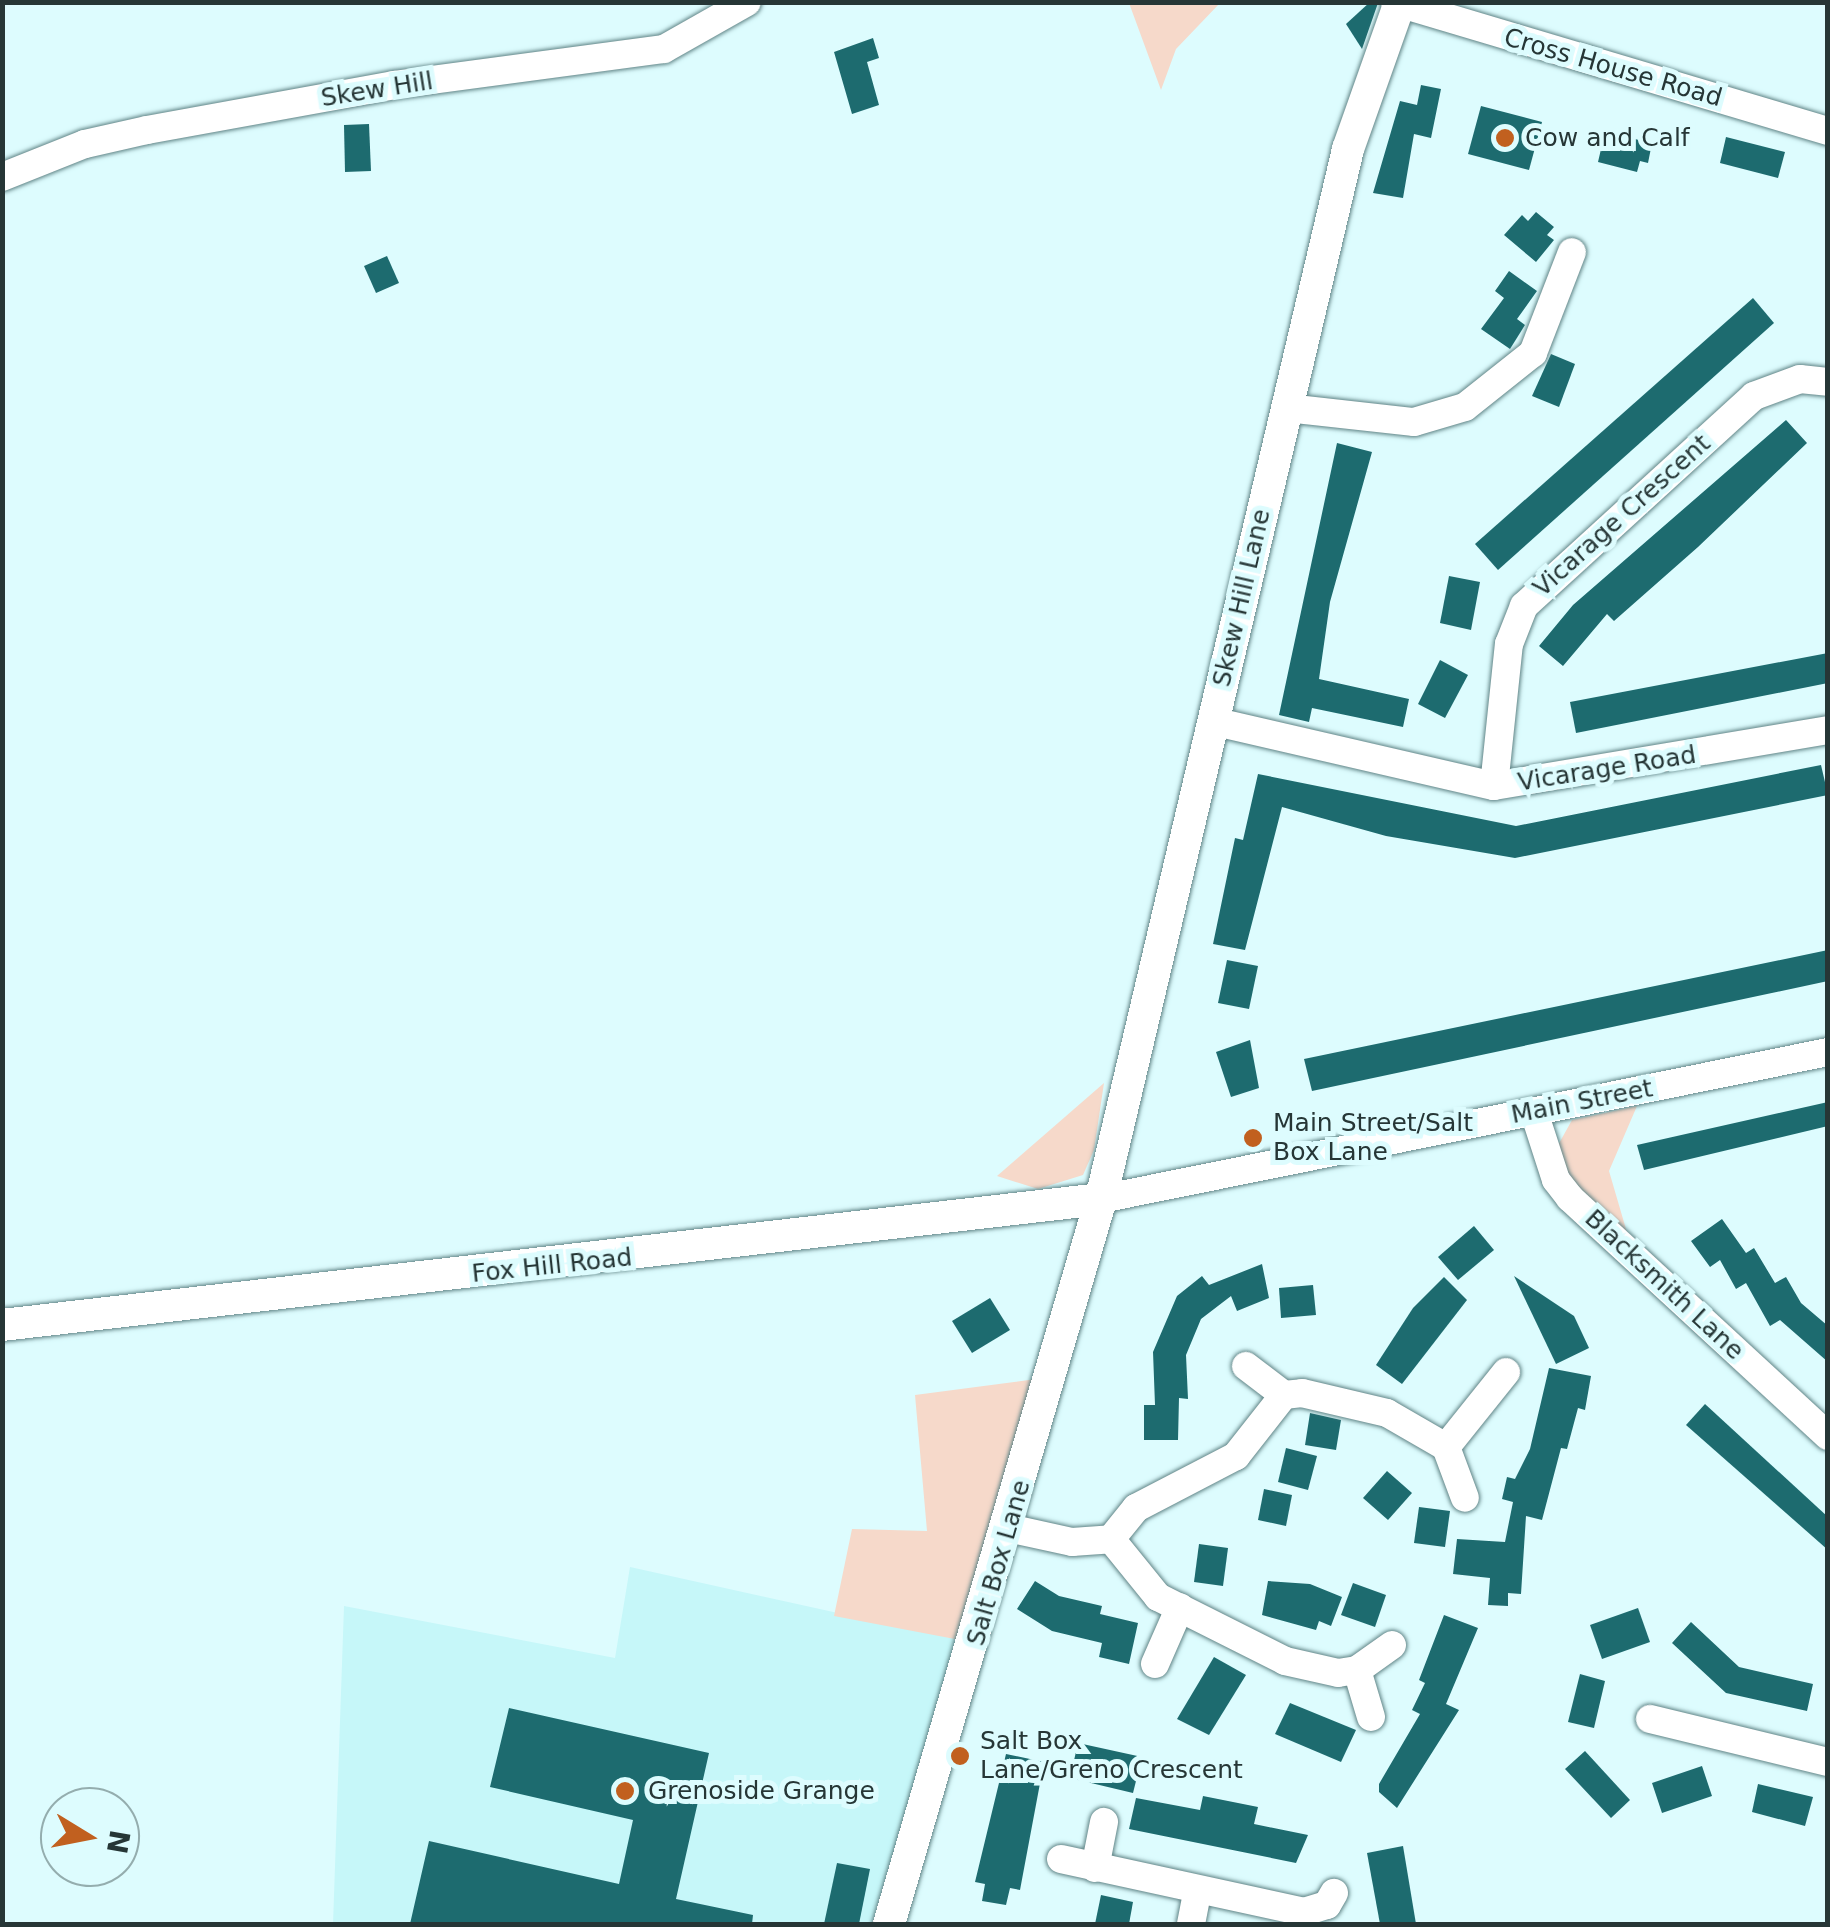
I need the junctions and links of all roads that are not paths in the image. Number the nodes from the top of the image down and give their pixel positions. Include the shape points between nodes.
1 (748, 2) edge
2 (1398, 3) edge
3 (1828, 132) edge
4 (2, 177) edge
5 (1572, 252) dead end
6 (1828, 382) edge
7 (1287, 408) junction
8 (1212, 721) junction
9 (1828, 730) edge
10 (1494, 786) junction
11 (1828, 1052) edge
12 (1534, 1112) junction
13 (1101, 1199) junction
14 (2, 1325) edge
15 (1246, 1366) dead end
16 (1506, 1372) dead end
17 (1284, 1395) junction
18 (1828, 1436) edge
19 (1446, 1447) junction
20 (1465, 1498) dead end
21 (1008, 1528) junction
22 (1111, 1540) junction
23 (1180, 1608) junction
24 (1392, 1645) dead end
25 (1155, 1664) dead end
26 (1357, 1670) junction
27 (1371, 1717) dead end
28 (1650, 1719) dead end
29 (1828, 1762) edge
30 (1104, 1822) dead end
31 (1061, 1859) dead end
32 (1094, 1868) junction
33 (1197, 1892) junction
34 (1334, 1892) dead end
35 (889, 1924) edge
36 (1191, 1924) edge

1 - 4 street, Skew Hill via 664,49 394,85 147,130 85,144
2 - 3 street, Cross House Road
2 - 7 street, Skew Hill Lane via 1348,148
5 - 7 street via 1533,354 1465,407 1414,422
6 - 10 street, Vicarage Crescent via 1789,381 1754,396 1524,606 1509,644
7 - 8 street, Skew Hill Lane
8 - 10 street, Vicarage Road
8 - 13 street, Skew Hill Lane
9 - 10 street, Vicarage Road
11 - 12 street, Main Street
12 - 13 street, Main Street
12 - 18 street, Blacksmith Lane via 1556,1180 1570,1198
13 - 14 street, Fox Hill Road
13 - 21 street, Salt Box Lane
15 - 17 street
16 - 19 street
17 - 19 street via 1356,1402
17 - 22 street via 1236,1456 1136,1508
19 - 20 street
21 - 22 street via 1072,1542
21 - 35 street, Salt Box Lane
22 - 23 street via 1158,1596
23 - 25 street
23 - 26 street via 1285,1661 1313,1670
24 - 26 street
26 - 27 street
28 - 29 street
30 - 32 street
31 - 32 street
32 - 33 street
33 - 34 street via 1304,1912 1327,1904
33 - 36 street

